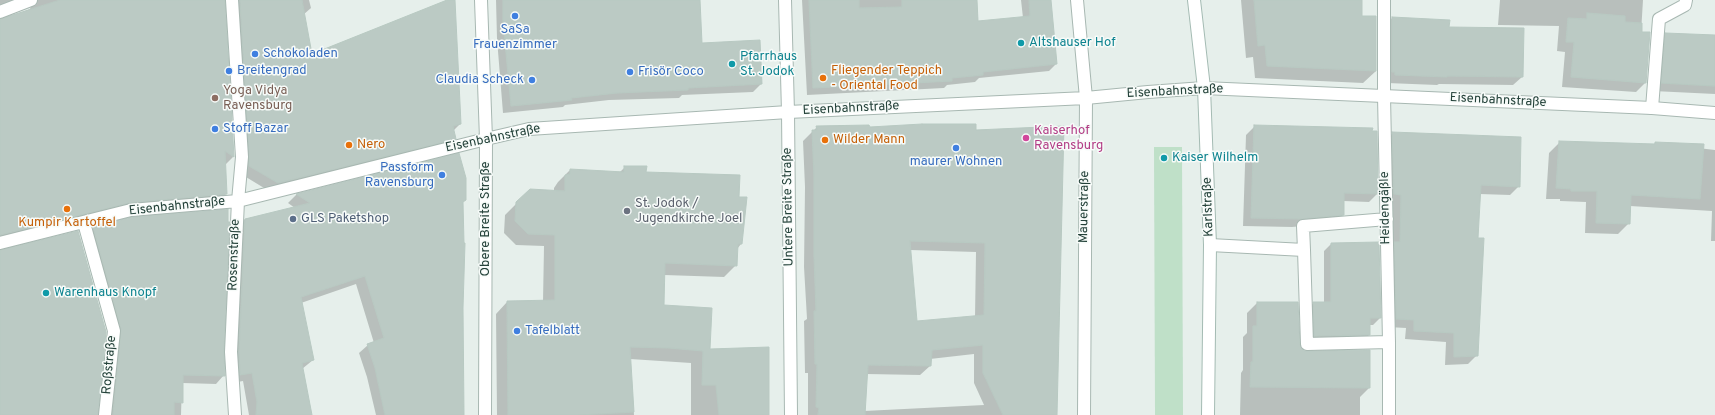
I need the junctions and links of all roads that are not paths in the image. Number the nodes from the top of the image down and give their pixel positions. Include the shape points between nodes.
1 (31, 0) edge
2 (232, 0) edge
3 (481, 0) edge
4 (785, 0) edge
5 (1077, 0) edge
6 (1194, 0) edge
7 (1384, 0) edge
8 (1686, 0) edge
9 (0, 12) edge
10 (1204, 88) junction
11 (1384, 96) junction
12 (1086, 98) junction
13 (1652, 108) junction
14 (788, 112) junction
15 (1715, 113) edge
16 (486, 139) junction
17 (238, 201) junction
18 (1387, 219) junction
19 (84, 223) junction
20 (0, 243) edge
21 (1210, 245) junction
22 (1304, 250) junction
23 (1389, 342) junction
24 (105, 415) edge
25 (235, 415) edge
26 (485, 415) edge
27 (791, 415) edge
28 (1084, 415) edge
29 (1208, 415) edge
30 (1389, 415) edge

1 - 9 street
2 - 17 street, Rosenstraße via 242,157
3 - 16 street, Obere Breite Straße
4 - 14 street, Untere Breite Straße
5 - 12 street, Mauerstraße
6 - 10 street, Karlstraße
7 - 11 street, Heidengäßle
8 - 13 street via 1685,5 1659,19
10 - 11 street, Eisenbahnstraße
10 - 12 street, Eisenbahnstraße
10 - 21 street, Karlstraße
11 - 13 street, Eisenbahnstraße
11 - 18 street, Heidengäßle
12 - 14 street, Eisenbahnstraße
12 - 28 street, Mauerstraße
13 - 15 street, Eisenbahnstraße
14 - 16 street, Eisenbahnstraße via 529,130
14 - 27 street, Untere Breite Straße
16 - 17 street, Eisenbahnstraße
16 - 26 street, Obere Breite Straße
17 - 19 street, Eisenbahnstraße via 131,210
17 - 25 street, Rosenstraße via 232,352
18 - 22 street via 1303,226
18 - 23 street, Heidengäßle
19 - 20 street, Eisenbahnstraße
19 - 24 street, Roßstraße via 114,331
21 - 22 street
21 - 29 street, Karlstraße
22 - 23 street via 1307,344
23 - 30 street, Heidengäßle

